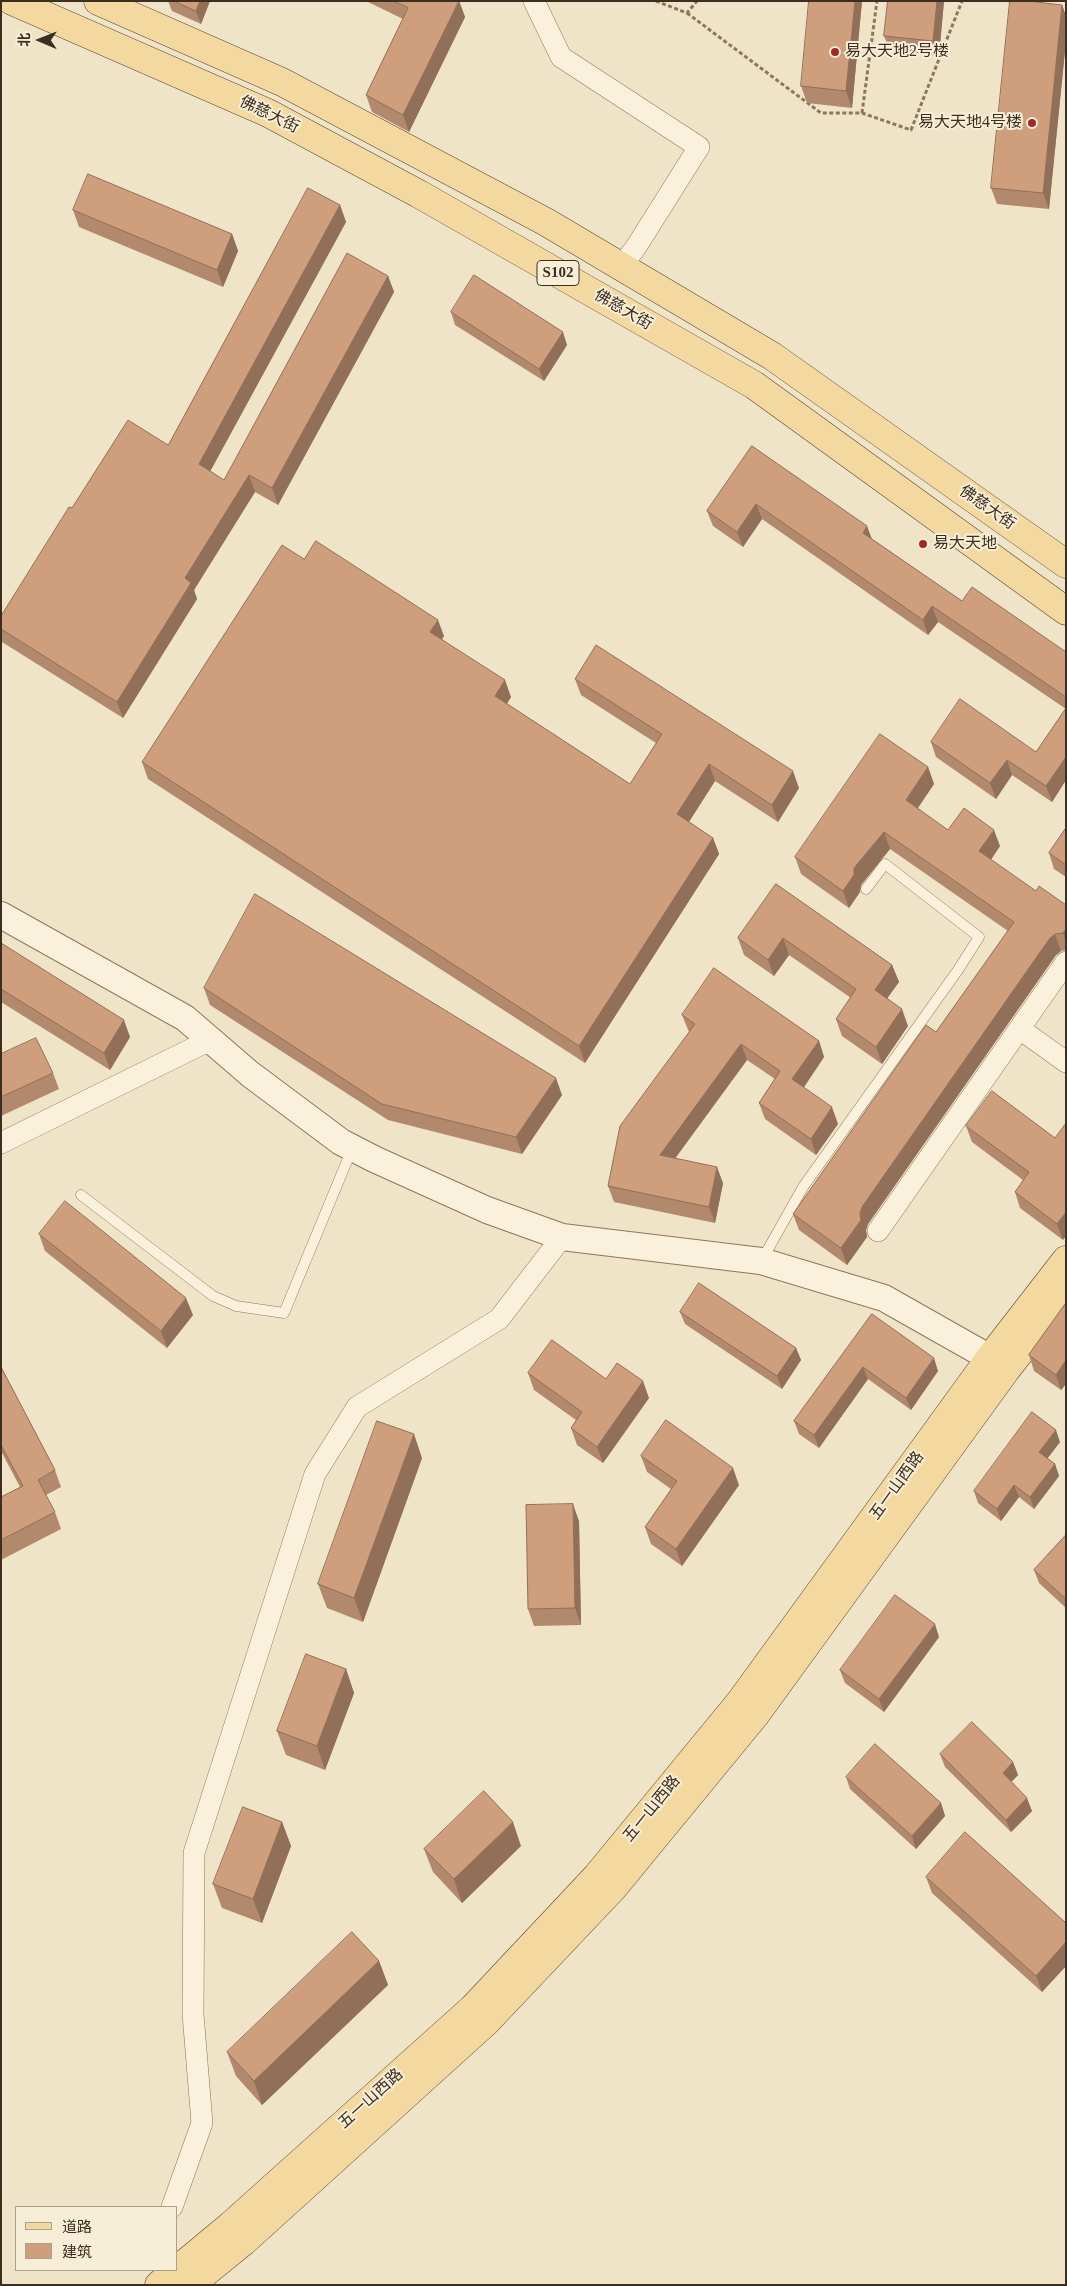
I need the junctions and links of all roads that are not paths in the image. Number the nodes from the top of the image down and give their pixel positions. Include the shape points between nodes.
1 (12, 1) edge
2 (98, 1) edge
3 (534, 1) edge
4 (621, 267) junction
5 (1066, 564) edge
6 (1066, 611) edge
7 (866, 889) dead end
8 (1, 915) edge
9 (1066, 962) edge
10 (1020, 1029) junction
11 (210, 1040) junction
12 (1066, 1062) edge
13 (1, 1143) edge
14 (352, 1148) junction
15 (81, 1195) dead end
16 (878, 1231) dead end
17 (562, 1237) junction
18 (1066, 1260) edge
19 (761, 1261) junction
20 (1066, 1293) edge
21 (998, 1364) junction
22 (172, 2206) edge
23 (178, 2269) edge
24 (155, 2271) edge
25 (175, 2271) edge
26 (158, 2285) edge
27 (190, 2285) edge

1 - 6 main road, 佛慈大街 / S102 via 268,113 419,194 754,385
2 - 4 main road, 佛慈大街 / S102 via 282,82 546,222
3 - 4 street via 561,58 699,146
4 - 5 main road, 佛慈大街 / S102 via 772,356
7 - 19 lane via 886,864 979,937 803,1187
8 - 11 street via 185,1018
9 - 10 street
10 - 12 street
10 - 16 street
11 - 13 street
11 - 14 street via 250,1074
14 - 15 lane via 284,1313 236,1306 213,1296
14 - 17 street via 488,1210
17 - 19 street
17 - 22 street via 499,1319 358,1407 315,1474 194,1853 193,2014 202,2123
18 - 21 main road, 五一山西路
19 - 21 street via 884,1298
20 - 21 main road, 五一山西路
21 - 23 main road, 五一山西路 via 740,1702 597,1876 473,2008
21 - 27 main road, 五一山西路 via 756,1714 613,1888 486,2022 243,2242
24 - 26 street
25 - 26 main road, 五一山西路

